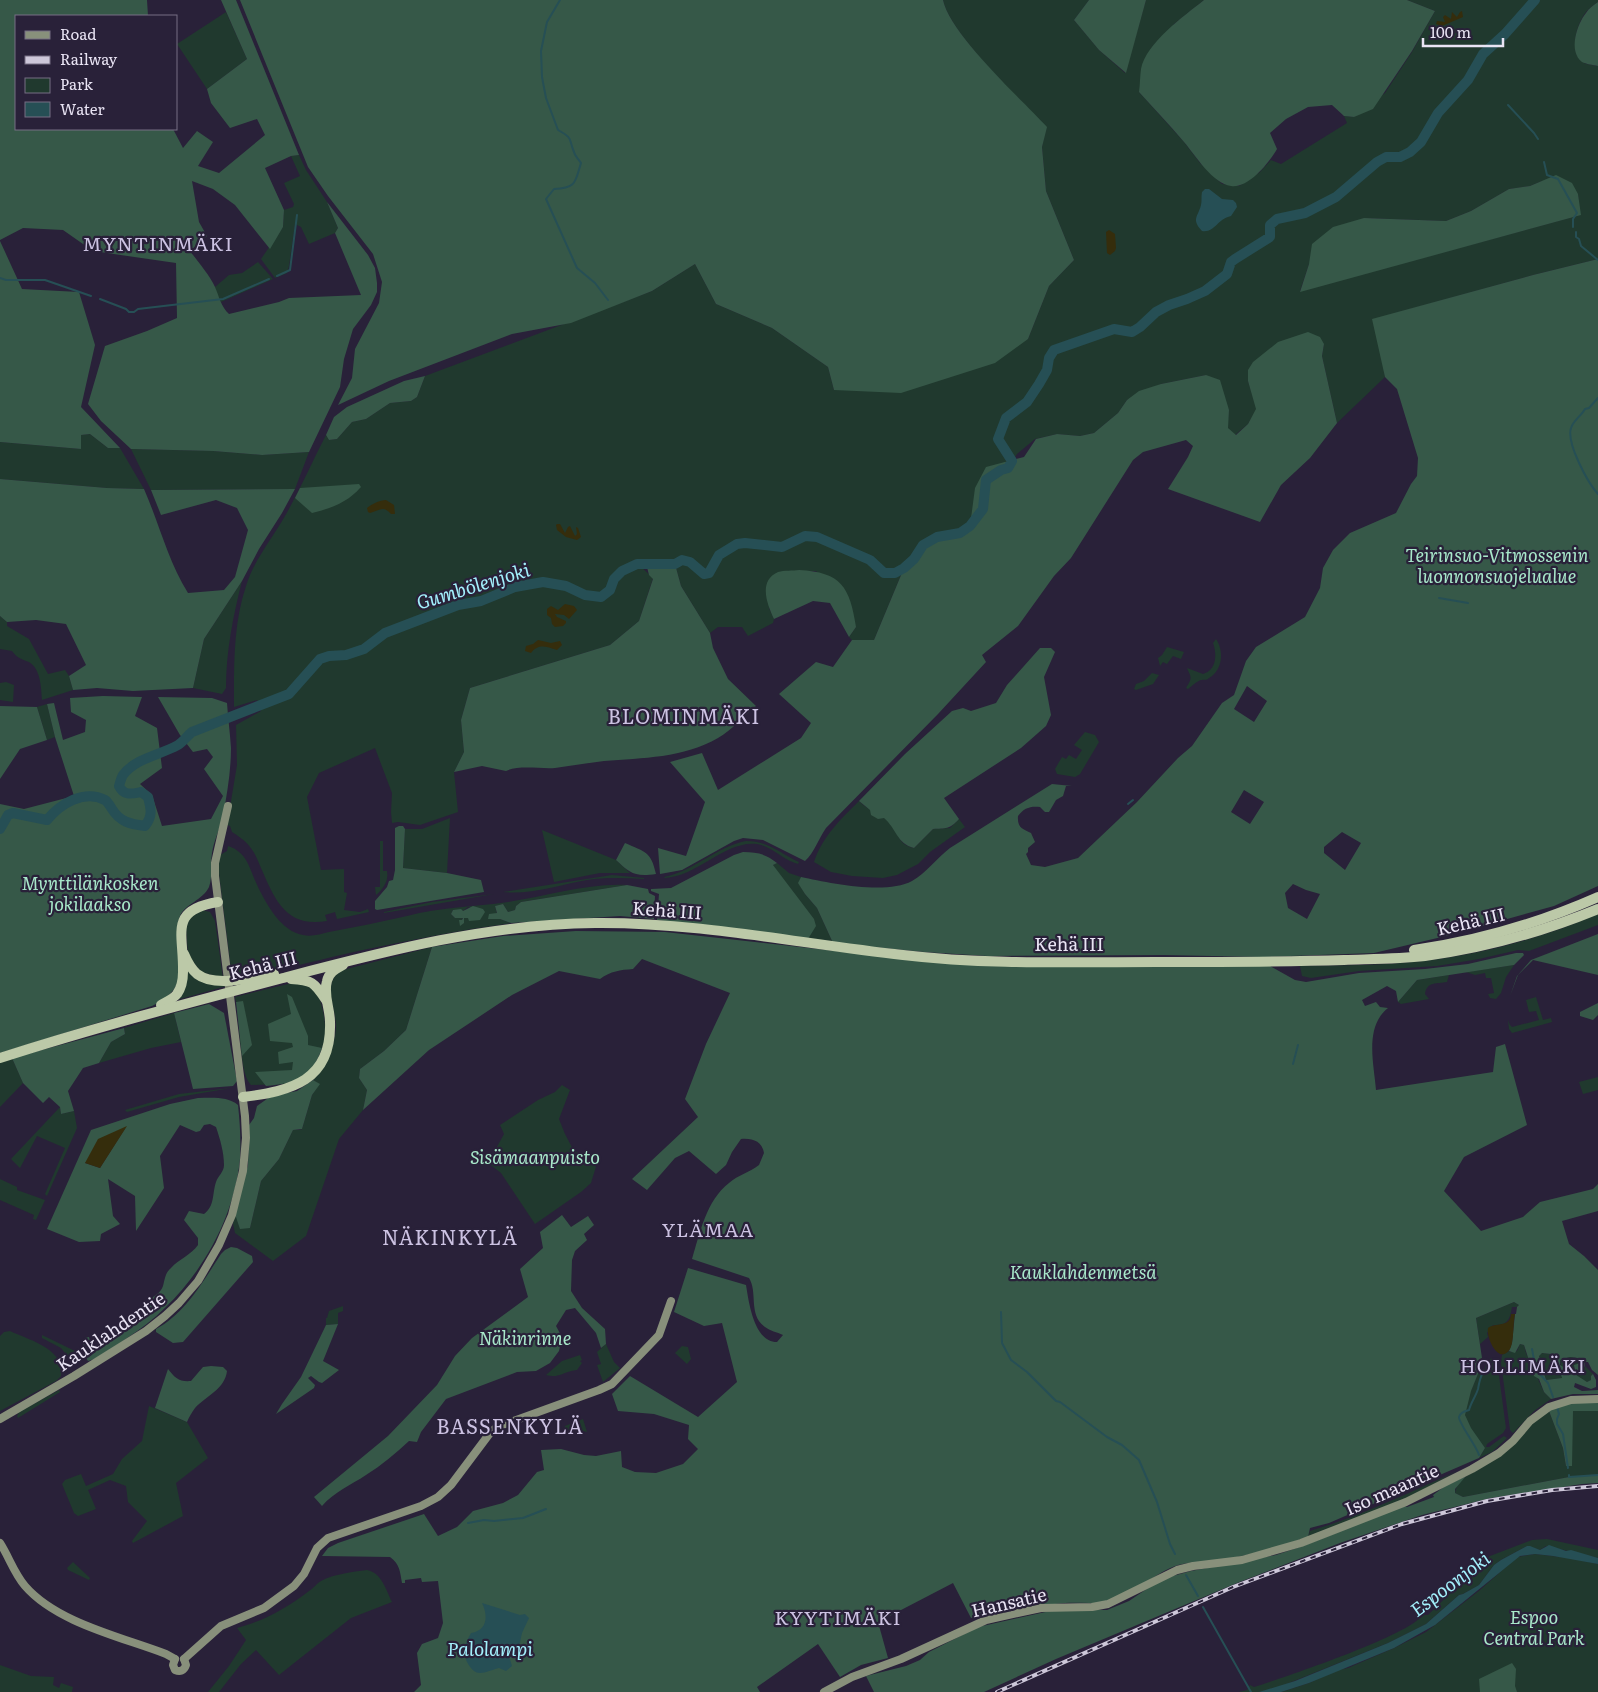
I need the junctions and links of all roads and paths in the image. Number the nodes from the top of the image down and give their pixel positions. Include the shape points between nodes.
1 (228, 806) dead end
2 (1598, 897) edge
3 (218, 902) junction
4 (1598, 909) edge
5 (184, 954) junction
6 (352, 960) junction
7 (1346, 960) junction
8 (303, 972) junction
9 (280, 979) junction
10 (326, 1000) junction
11 (147, 1014) junction
12 (0, 1058) edge
13 (243, 1094) junction
14 (671, 1301) dead end
15 (1598, 1399) edge
16 (0, 1419) edge
17 (0, 1543) edge
18 (1177, 1570) joint
19 (175, 1659) junction
20 (184, 1659) junction
21 (824, 1692) edge

1 - 3 street, Kauklahdentie via 215,863
2 - 7 highway, Kehä III via 1497,933
3 - 5 highway via 198,906 186,914 181,932
3 - 13 street, Kauklahdentie
4 - 7 highway, Kehä III via 1502,942 1428,955
5 - 8 highway via 197,974 212,980
5 - 11 highway via 183,981 177,994
6 - 7 highway, Kehä III via 492,930 600,923 685,927 955,960
6 - 8 highway, Kehä III
6 - 10 highway via 329,974
8 - 9 highway, Kehä III
9 - 10 highway via 311,981
9 - 11 highway, Kehä III
10 - 13 highway via 330,1031 327,1049 317,1068 303,1082 284,1089
11 - 12 highway, Kehä III
13 - 16 street, Kauklahdentie via 246,1138 238,1195 224,1233 198,1281 179,1303 146,1331
14 - 20 street via 659,1335 612,1384 497,1427 438,1497 328,1538 317,1548 294,1586 264,1608 221,1626
15 - 18 street, Iso maantie via 1571,1400 1549,1407 1487,1461 1375,1515 1302,1544 1242,1560
17 - 19 street via 23,1584 55,1611
18 - 21 street, Hansatie via 1108,1604 1040,1608 986,1620
19 - 20 street
19 - 20 street via 175,1670 180,1671 186,1665

